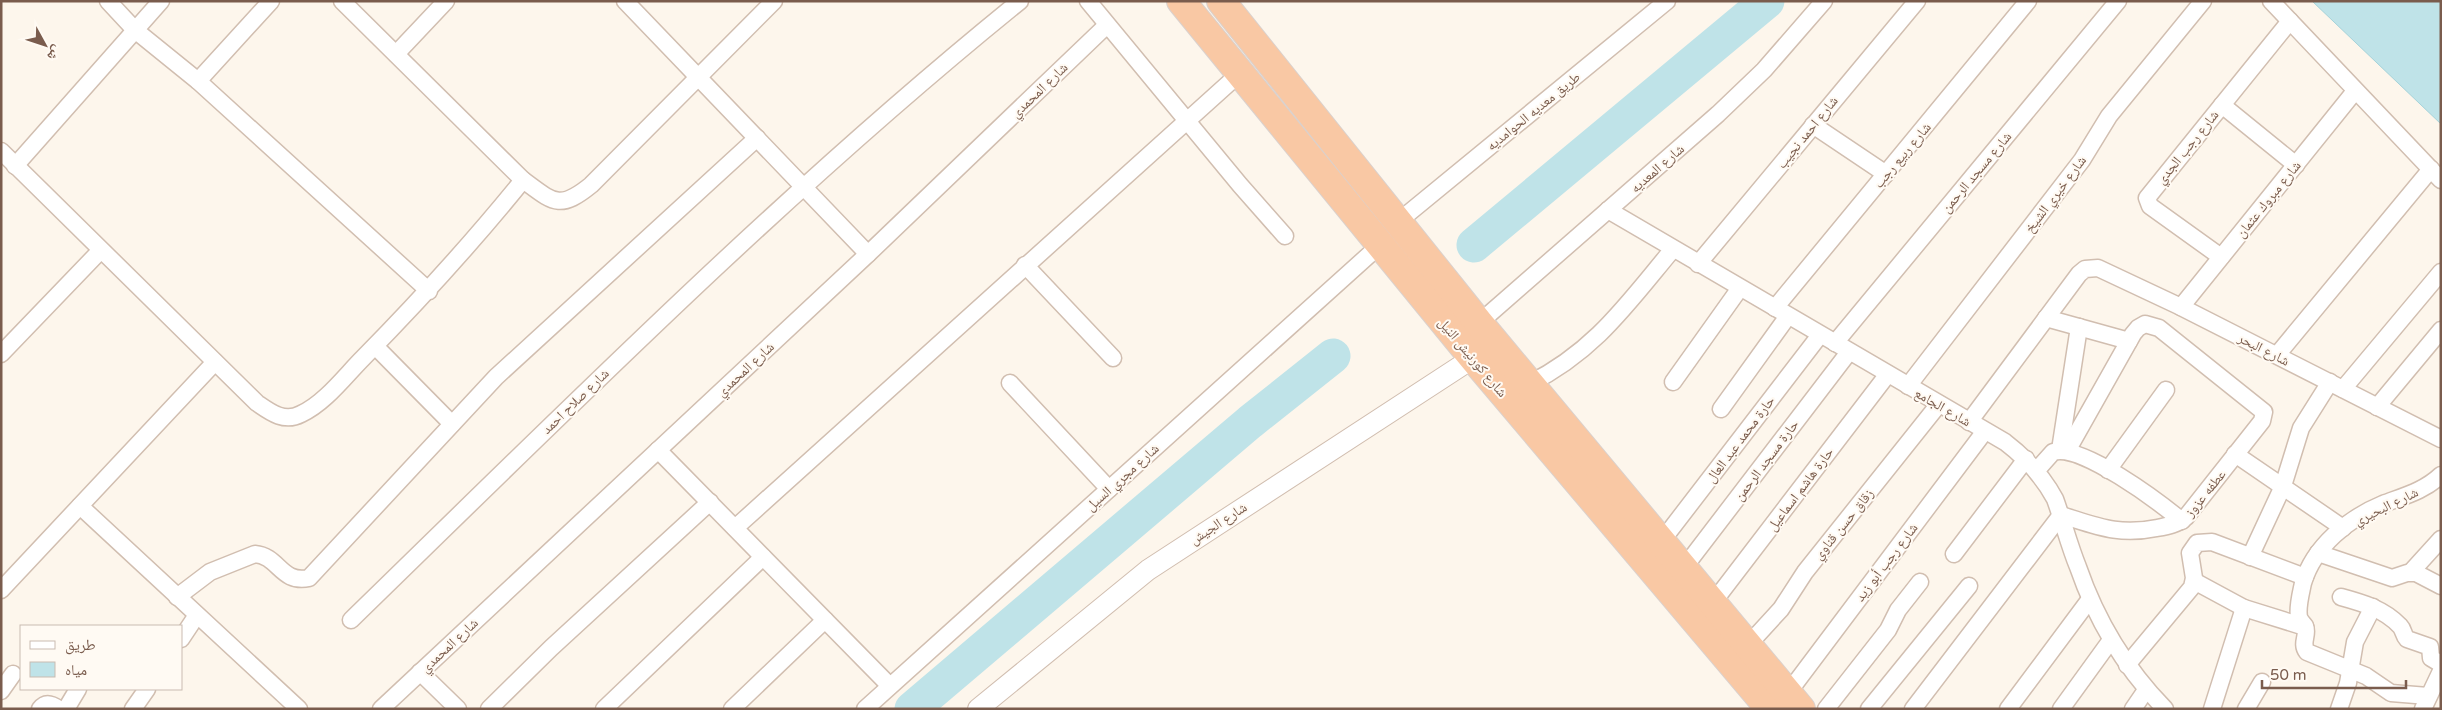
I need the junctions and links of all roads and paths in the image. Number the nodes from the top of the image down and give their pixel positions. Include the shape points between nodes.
1 (108, 1) edge
2 (161, 1) edge
3 (271, 1) edge
4 (342, 1) edge
5 (446, 1) edge
6 (625, 1) edge
7 (774, 1) edge
8 (1020, 1) edge
9 (1088, 1) edge
10 (1181, 1) edge
11 (1221, 1) edge
12 (1667, 1) edge
13 (1824, 1) edge
14 (1916, 1) edge
15 (2028, 1) edge
16 (2118, 1) edge
17 (2203, 1) edge
18 (2271, 1) edge
19 (2290, 21) junction
20 (1107, 25) junction
21 (135, 30) junction
22 (396, 54) junction
23 (1239, 74) junction
24 (698, 77) junction
25 (198, 82) junction
26 (2355, 91) junction
27 (2222, 105) junction
28 (1187, 120) junction
29 (1813, 125) junction
30 (757, 138) junction
31 (1, 151) edge
32 (2296, 165) junction
33 (16, 166) junction
34 (1886, 174) junction
35 (2436, 174) edge
36 (523, 180) junction
37 (804, 187) junction
38 (1608, 210) junction
39 (1400, 221) junction
40 (1285, 236) dead end
41 (1380, 245) junction
42 (1673, 249) junction
43 (101, 250) junction
44 (868, 254) junction
45 (2221, 257) junction
46 (1698, 264) junction
47 (1025, 265) junction
48 (2441, 272) edge
49 (1740, 288) junction
50 (429, 291) junction
51 (2181, 307) junction
52 (1781, 312) junction
53 (2046, 318) junction
54 (1479, 323) junction
55 (2079, 327) junction
56 (2441, 330) edge
57 (1820, 335) junction
58 (2129, 341) junction
59 (1835, 343) junction
60 (375, 346) junction
61 (1849, 352) junction
62 (1, 354) edge
63 (2277, 355) junction
64 (1113, 358) dead end
65 (1473, 358) junction
66 (215, 362) junction
67 (1888, 374) junction
68 (1674, 382) dead end
69 (1010, 383) dead end
70 (1530, 384) junction
71 (1908, 386) junction
72 (2336, 386) junction
73 (2166, 390) dead end
74 (1939, 404) junction
75 (2377, 407) junction
76 (1721, 409) dead end
77 (1969, 422) junction
78 (452, 424) junction
79 (1985, 431) junction
80 (2441, 439) edge
81 (658, 450) junction
82 (2063, 450) junction
83 (2235, 454) junction
84 (2031, 464) junction
85 (2108, 470) junction
86 (2441, 475) edge
87 (2283, 486) junction
88 (1109, 489) junction
89 (710, 502) junction
90 (80, 506) junction
91 (2061, 515) junction
92 (2182, 521) junction
93 (735, 528) junction
94 (2342, 528) junction
95 (2441, 539) edge
96 (1661, 542) junction
97 (2318, 553) junction
98 (1954, 554) dead end
99 (763, 557) junction
100 (2250, 557) junction
101 (1683, 568) junction
102 (2411, 572) junction
103 (2305, 577) junction
104 (2194, 581) junction
105 (1920, 582) dead end
106 (1969, 586) dead end
107 (2441, 586) edge
108 (1, 590) edge
109 (177, 597) junction
110 (2341, 598) dead end
111 (2090, 599) junction
112 (1712, 604) junction
113 (2373, 607) junction
114 (2244, 608) junction
115 (197, 615) junction
116 (352, 620) dead end
117 (824, 620) junction
118 (2305, 627) junction
119 (182, 638) edge
120 (2110, 640) junction
121 (1748, 645) junction
122 (2441, 664) edge
123 (2127, 665) junction
124 (2350, 670) junction
125 (2441, 671) edge
126 (420, 672) junction
127 (13, 674) dead end
128 (2262, 682) dead end
129 (890, 686) junction
130 (77, 690) edge
131 (2146, 690) junction
132 (1, 691) edge
133 (2426, 702) edge
134 (1786, 704) edge
135 (40, 709) edge
136 (59, 709) edge
137 (66, 709) edge
138 (299, 709) edge
139 (380, 709) edge
140 (458, 709) edge
141 (489, 709) edge
142 (604, 709) edge
143 (732, 709) edge
144 (865, 709) edge
145 (978, 709) edge
146 (1826, 709) edge
147 (1869, 709) edge
148 (1913, 709) edge
149 (2008, 709) edge
150 (2061, 709) edge
151 (2133, 709) edge
152 (2165, 709) edge
153 (2212, 709) edge
154 (2246, 709) edge
155 (2339, 709) edge

1 - 21 street
2 - 21 street
3 - 25 street
4 - 22 street
5 - 22 street
6 - 24 street
7 - 24 street
8 - 37 street, شارع صلاح احمد via 947,60
9 - 20 street
10 - 23 highway, شارع كورنيش النيل
11 - 39 highway, شارع كورنيش النيل
12 - 39 street, طريق معديه الحوامديه
13 - 38 street, شارع المعديه via 1764,70
14 - 29 street, شارع احمد نجيب
15 - 34 street, شارع ربيع رجب
16 - 59 street, شارع مسجد الرحمن
17 - 71 street, شارع خيري الشيخ via 2110,116 2082,160
18 - 19 street
19 - 26 street
19 - 27 street, شارع رجب الجدي
20 - 28 street
20 - 44 street, شارع المحمدي
21 - 25 street
21 - 33 street
22 - 36 street
23 - 28 street
23 - 41 highway, شارع كورنيش النيل
24 - 30 street
24 - 36 street via 575,198 562,202 547,198
25 - 50 street
26 - 32 street, شارع مبروك عثمان
26 - 35 street
27 - 32 street
27 - 45 street, شارع رجب الجدي via 2147,198 2150,206
28 - 40 street
28 - 47 street
29 - 34 street
29 - 46 street, شارع احمد نجيب
30 - 37 street
30 - 78 street via 496,377
31 - 33 street
32 - 45 street, شارع مبروك عثمان
33 - 43 street
34 - 52 street, شارع ربيع رجب
35 - 63 street
36 - 50 street
37 - 44 street
37 - 116 street, شارع صلاح احمد via 613,365
38 - 42 street, شارع الجامع
38 - 54 street, شارع المعديه
39 - 54 highway, شارع كورنيش النيل
41 - 65 highway, شارع كورنيش النيل
41 - 88 street, شارع مجري السيل
42 - 46 street, شارع الجامع
42 - 70 street via 1593,342
43 - 62 street
43 - 66 street
44 - 81 street, شارع المحمدي
45 - 51 street, شارع مبروك عثمان
46 - 49 street, شارع الجامع
47 - 64 street
47 - 93 street
48 - 72 street
49 - 52 street, شارع الجامع
49 - 68 street
50 - 60 street
51 - 53 street, شارع البحر via 2098,268 2085,269
51 - 63 street, شارع البحر
52 - 57 street, شارع الجامع
52 - 76 street, شارع ربيع رجب
53 - 55 street
53 - 77 street
54 - 70 highway, شارع كورنيش النيل
55 - 58 street
55 - 82 street
56 - 75 street
57 - 59 street, شارع الجامع
57 - 96 street, حارة محمد عبد العال
58 - 82 street
58 - 83 street, عطفه عزوز via 2138,328 2145,324 2154,325 2264,412 2262,421
59 - 61 street, شارع الجامع
60 - 66 street via 322,400 300,415 278,417 257,403
60 - 78 street
61 - 67 street, شارع الجامع
61 - 101 street, حارة مسجد الرحمن
63 - 72 street, شارع البحر
65 - 134 highway, شارع كورنيش النيل
65 - 145 street, شارع الجيش via 1148,570
66 - 90 street
67 - 71 street, شارع الجامع
67 - 112 street, حارة هاشم اسماعيل
69 - 88 street
70 - 96 highway, شارع كورنيش النيل
71 - 74 street, شارع الجامع
72 - 75 street, شارع البحر
72 - 87 street via 2301,428
73 - 85 street
74 - 77 street, شارع الجامع
74 - 121 street, زقاق حسن قناوي via 1805,572 1781,609
75 - 80 street, شارع البحر
77 - 79 street, شارع الجامع
78 - 109 street via 309,578 290,578 270,559 255,554 210,572
79 - 84 street, شارع الجامع via 2005,442
79 - 134 street, شارع رجب أبو زيد
81 - 89 street
81 - 126 street, شارع المحمدي
82 - 84 street
82 - 85 street
83 - 87 street
83 - 92 street, عطفه عزوز
84 - 91 street, شارع الجامع via 2055,498
84 - 98 street
85 - 92 street via 2139,488
86 - 94 street, شارع البحيري via 2419,490 2374,508
87 - 94 street
87 - 100 street
88 - 129 street, شارع مجري السيل
89 - 93 street
89 - 141 street
90 - 108 street
90 - 109 street
91 - 92 street, عطفه عزوز via 2124,532 2139,532
91 - 111 street, شارع الجامع
91 - 148 street
93 - 99 street
94 - 97 street, شارع البحيري
95 - 102 street
96 - 101 highway, شارع كورنيش النيل
97 - 102 street via 2392,578
97 - 103 street, شارع البحيري
99 - 117 street
99 - 142 street
100 - 103 street
100 - 104 street via 2220,544 2197,543 2190,553
101 - 112 highway, شارع كورنيش النيل
102 - 107 street
103 - 118 street, شارع البحيري via 2298,614
104 - 114 street
104 - 123 street
105 - 146 street via 1898,610 1888,630
106 - 147 street
109 - 115 street
110 - 113 street
111 - 120 street, شارع الجامع
111 - 149 street
112 - 121 highway, شارع كورنيش النيل
113 - 122 street via 2400,625 2407,639 2428,646 2431,658
113 - 124 street via 2356,642
114 - 118 street
114 - 153 street
115 - 119 street
115 - 138 street
117 - 129 street
117 - 143 street
118 - 124 street, شارع البحيري via 2303,646 2310,654
120 - 123 street, شارع الجامع
120 - 150 street
121 - 134 highway, شارع كورنيش النيل
123 - 131 street, شارع الجامع
124 - 133 street via 2366,676 2391,693
124 - 155 street
125 - 133 street
126 - 139 street, شارع المحمدي
126 - 140 street
127 - 132 street
128 - 154 street
129 - 144 street, شارع مجري السيل
130 - 137 street
131 - 151 street
131 - 152 street, شارع الجامع
135 - 136 street via 50,704

